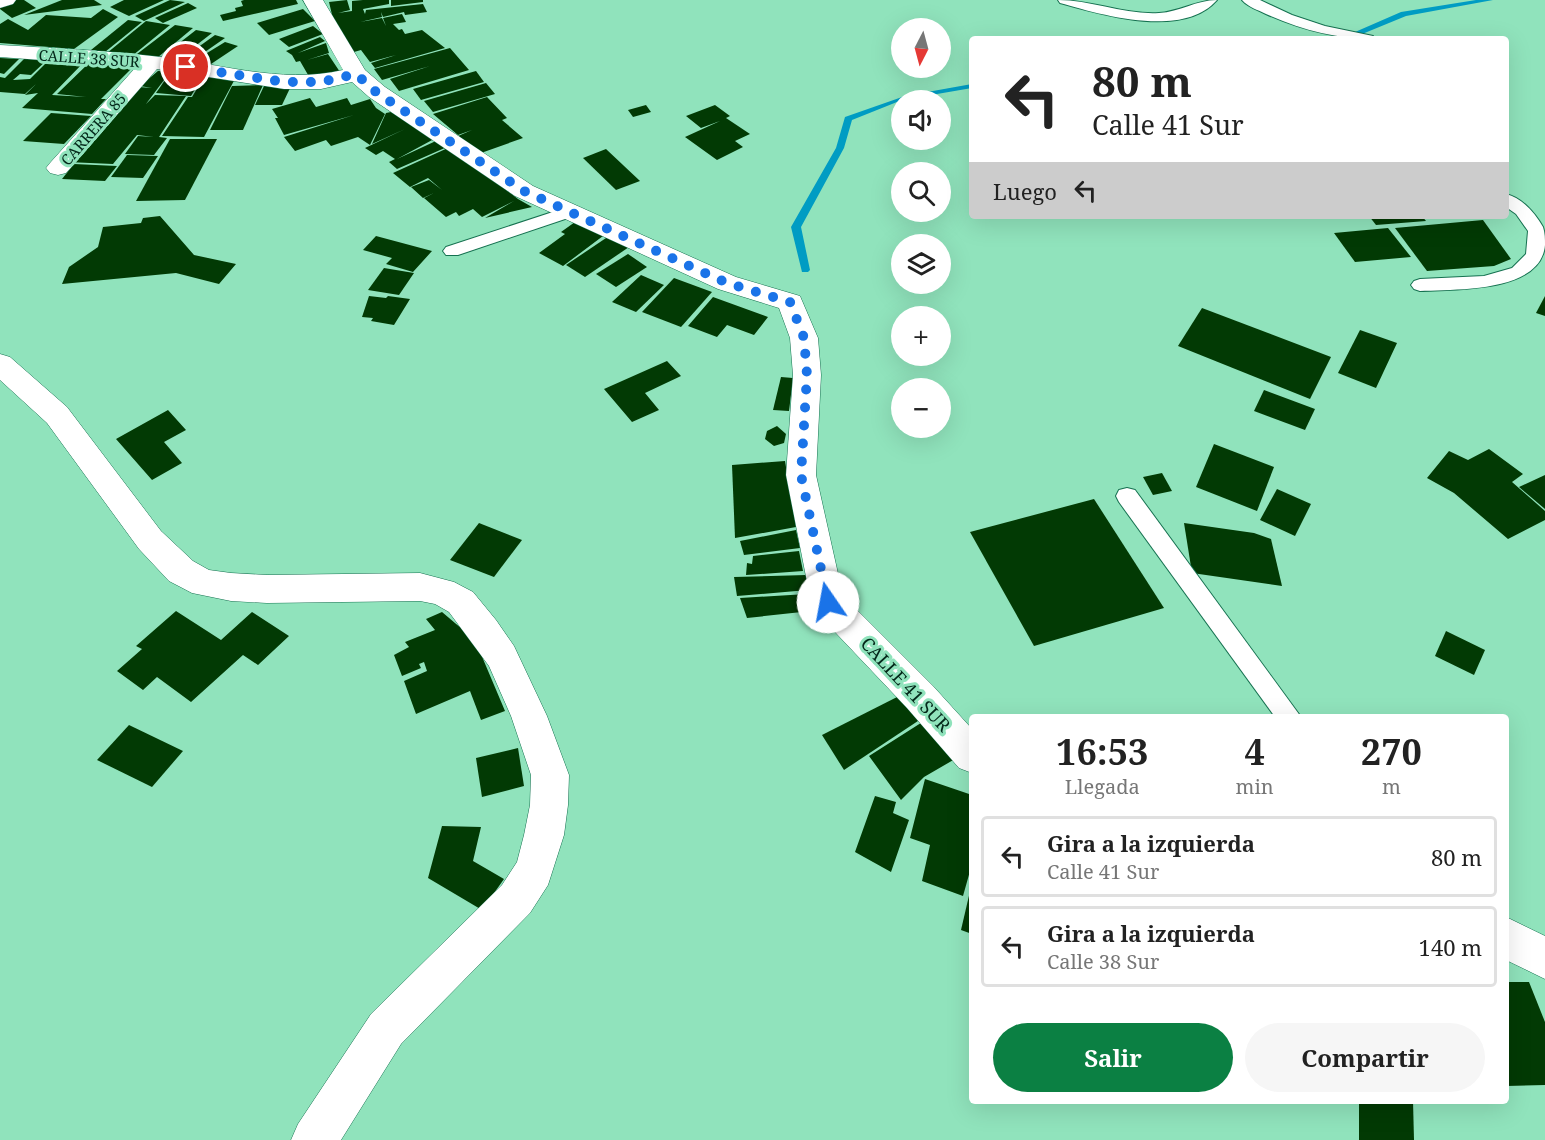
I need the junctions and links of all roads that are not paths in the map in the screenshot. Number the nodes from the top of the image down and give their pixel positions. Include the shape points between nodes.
1 (6, 0) edge
2 (313, 0) edge
3 (1065, 0) edge
4 (1210, 0) edge
5 (1249, 0) edge
6 (0, 3) edge
7 (1353, 36) edge
8 (0, 51) edge
9 (152, 62) junction
10 (356, 74) junction
11 (58, 168) dead end
12 (1509, 201) edge
13 (568, 212) junction
14 (452, 251) dead end
15 (1420, 285) dead end
16 (0, 364) edge
17 (1127, 496) dead end
18 (1287, 714) edge
19 (969, 753) edge
20 (1509, 940) edge
21 (1545, 958) edge
22 (314, 1140) edge

1 - 6 street
2 - 10 street, CALLE 41 SUR
3 - 4 lane via 1162,19 1191,12
5 - 7 lane via 1287,18
8 - 9 street, CALLE 38 SUR
9 - 10 street, CALLE 38 SUR via 284,82 321,82
9 - 11 street, CARRERA 85
10 - 13 street, CALLE 41 SUR via 376,92 514,184
12 - 15 lane via 1522,210 1537,231 1535,256 1518,272 1485,282
13 - 14 lane
13 - 19 street, CALLE 41 SUR via 727,283 790,302 804,338 807,375 801,475 828,602
16 - 22 street via 57,415 150,540 181,571 204,583 267,590 420,587 442,592 461,602 484,630 502,657 529,716 550,775 548,815 534,872 516,899 387,1029
17 - 18 lane
20 - 21 street

